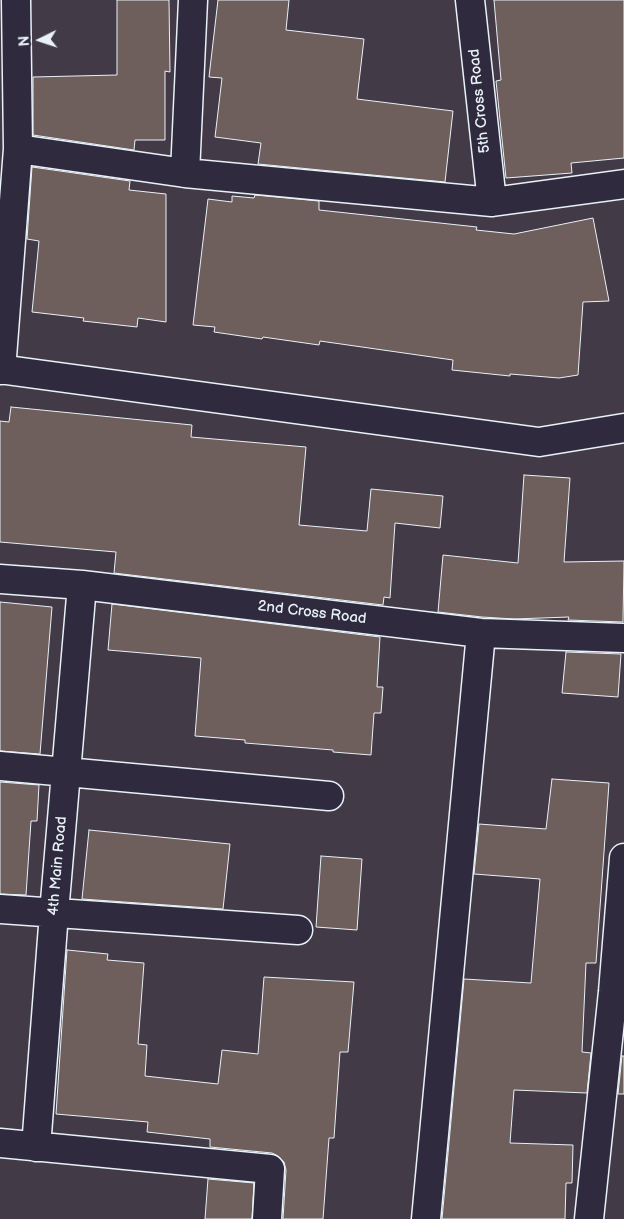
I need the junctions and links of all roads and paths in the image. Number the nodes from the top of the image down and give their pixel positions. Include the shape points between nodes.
1 (16, 0) edge
2 (193, 0) edge
3 (470, 0) edge
4 (18, 149) junction
5 (185, 172) junction
6 (624, 184) edge
7 (492, 202) junction
8 (1, 369) edge
9 (624, 428) edge
10 (0, 578) edge
11 (82, 585) junction
12 (481, 632) junction
13 (624, 638) edge
14 (0, 766) edge
15 (66, 771) junction
16 (329, 796) dead end
17 (624, 858) edge
18 (0, 910) edge
19 (54, 913) junction
20 (298, 930) dead end
21 (618, 992) edge
22 (0, 1143) edge
23 (36, 1147) junction
24 (267, 1219) edge
25 (426, 1219) edge
26 (590, 1219) edge

1 - 4 street
2 - 5 street
3 - 7 street, 5th Cross Road
4 - 5 street
4 - 8 street
5 - 7 street
6 - 7 street
8 - 9 street via 539,442
10 - 11 street, 2nd Cross Road
11 - 12 street, 2nd Cross Road
11 - 15 street, 4th Main Road
12 - 13 street, 2nd Cross Road
12 - 25 street
14 - 15 street
15 - 16 street
15 - 19 street, 4th Main Road
17 - 21 street
18 - 19 street
19 - 20 street
19 - 23 street, 4th Main Road
21 - 26 street
22 - 23 street
23 - 24 street via 270,1169

